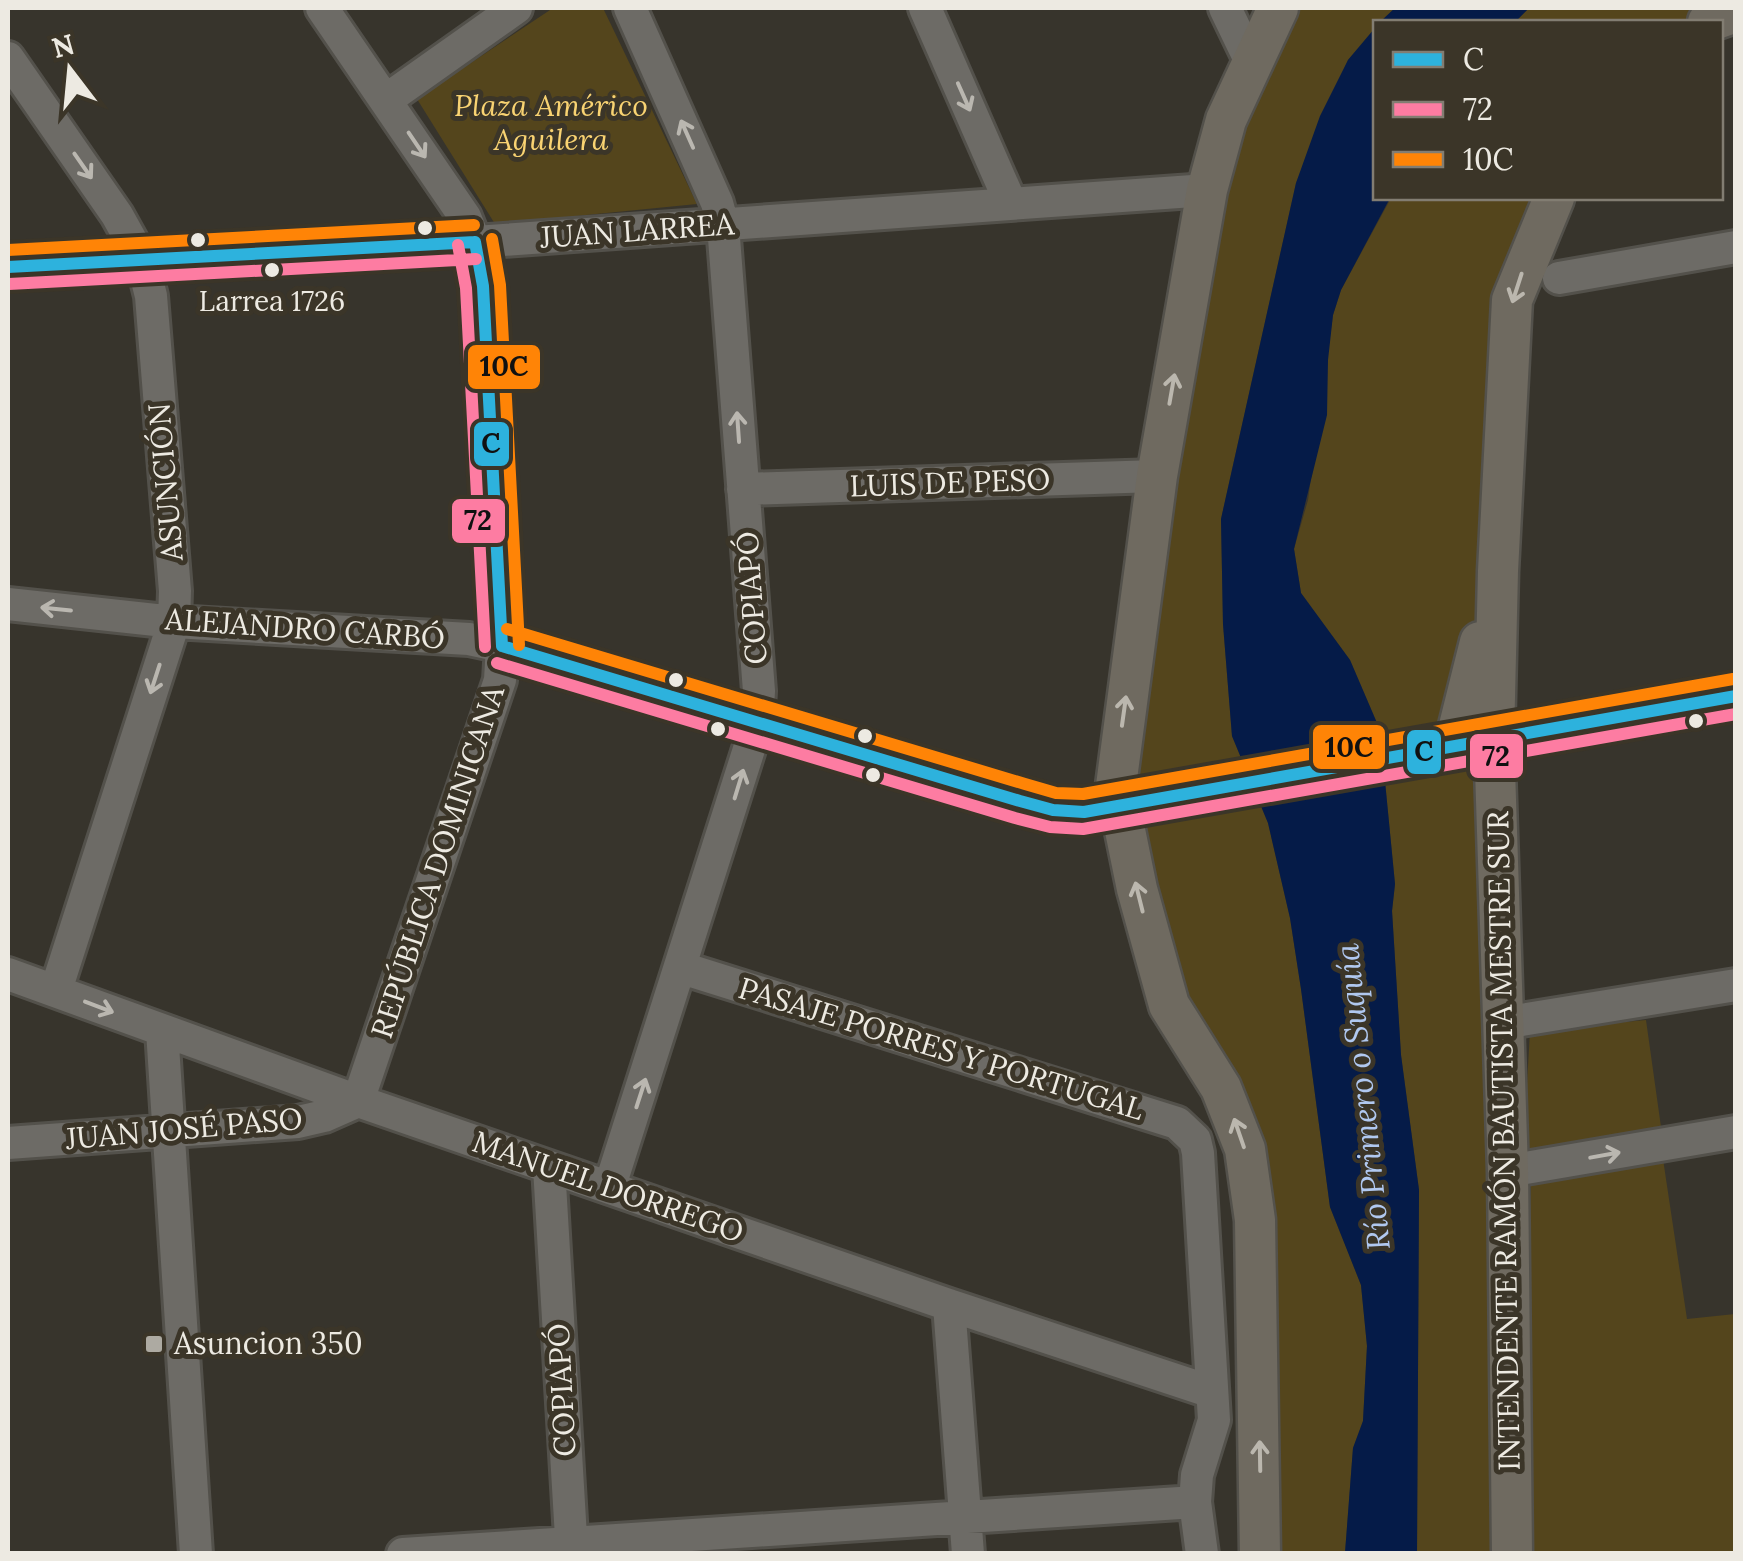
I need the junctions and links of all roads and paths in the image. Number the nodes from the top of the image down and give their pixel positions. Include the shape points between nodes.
1 (322, 8) edge
2 (516, 8) edge
3 (630, 8) edge
4 (925, 8) edge
5 (1224, 8) edge
6 (1278, 8) edge
7 (8, 58) edge
8 (1251, 62) junction
9 (386, 100) junction
10 (1207, 190) junction
11 (1553, 200) edge
12 (1012, 204) junction
13 (722, 225) junction
14 (475, 242) junction
15 (1736, 247) edge
16 (142, 260) junction
17 (8, 267) edge
18 (1559, 278) dead end
19 (1157, 476) junction
20 (743, 489) junction
21 (1498, 571) junction
22 (8, 604) edge
23 (174, 622) junction
24 (502, 646) junction
25 (1736, 696) edge
26 (758, 724) junction
27 (1494, 738) junction
28 (1438, 749) junction
29 (1118, 808) junction
30 (682, 968) junction
31 (8, 974) edge
32 (1736, 985) edge
33 (56, 990) junction
34 (1504, 1024) junction
35 (162, 1030) junction
36 (358, 1101) junction
37 (169, 1132) junction
38 (1736, 1132) edge
39 (8, 1143) edge
40 (549, 1167) junction
41 (1508, 1171) junction
42 (610, 1186) junction
43 (948, 1305) junction
44 (1212, 1392) junction
45 (1195, 1502) junction
46 (966, 1519) junction
47 (1514, 1544) edge
48 (572, 1548) edge
49 (196, 1554) edge
50 (403, 1554) edge
51 (968, 1554) edge
52 (1202, 1554) edge
53 (1260, 1554) edge

1 - 9 street, REPÚBLICA DOMINICANA
2 - 9 street
13 -> 3 street, COPIAPÓ
4 -> 12 street
5 - 8 street
6 - 8 main road
7 -> 16 street, ASUNCIÓN
8 - 10 main road
9 -> 14 street, REPÚBLICA DOMINICANA
10 - 12 street, JUAN LARREA
19 -> 10 main road
11 -> 21 main road, INTENDENTE RAMÓN BAUTISTA MESTRE SUR via 1512,300
12 - 13 street, JUAN LARREA
13 - 14 street, JUAN LARREA
20 -> 13 street, COPIAPÓ
14 - 16 street, JUAN LARREA
14 - 24 street, REPÚBLICA DOMINICANA via 483,286
15 - 18 street
16 - 17 street, JUAN LARREA
16 - 23 street, ASUNCIÓN via 151,296
19 - 20 street, LUIS DE PESO
29 -> 19 main road via 1117,764
20 - 26 street, COPIAPÓ
21 - 27 main road, INTENDENTE RAMÓN BAUTISTA MESTRE SUR
21 - 28 main road
23 -> 22 street, ALEJANDRO CARBÓ
23 - 24 street, ALEJANDRO CARBÓ
23 -> 33 street, ASUNCIÓN
24 - 26 street, ALEJANDRO CARBÓ
24 - 36 street, REPÚBLICA DOMINICANA via 500,680
25 - 27 street, ALEJANDRO CARBÓ
26 - 29 street, ALEJANDRO CARBÓ via 1054,810
30 -> 26 street, COPIAPÓ
27 - 28 street, ALEJANDRO CARBÓ
27 - 34 main road, INTENDENTE RAMÓN BAUTISTA MESTRE SUR
28 - 29 street, ALEJANDRO CARBÓ
53 -> 29 main road via 1255,1220 1245,1149 1220,1088 1169,1006
42 -> 30 street, COPIAPÓ
30 - 44 street, PASAJE PORRES Y PORTUGAL via 1177,1124 1194,1140
31 - 33 street, MANUEL DORREGO
32 - 34 street
33 -> 35 street, MANUEL DORREGO
34 - 41 main road, INTENDENTE RAMÓN BAUTISTA MESTRE SUR
35 - 36 street, MANUEL DORREGO
35 - 37 street
36 - 37 street, JUAN JOSÉ PASO via 298,1122
36 - 40 street, MANUEL DORREGO
37 - 39 street, JUAN JOSÉ PASO
37 - 49 street
41 -> 38 street
40 - 42 street, MANUEL DORREGO
40 - 48 street, COPIAPÓ
41 - 47 main road, INTENDENTE RAMÓN BAUTISTA MESTRE SUR
42 - 43 street, MANUEL DORREGO
43 - 44 street, MANUEL DORREGO
43 - 46 street
44 - 45 street via 1214,1420
45 - 46 street
45 - 52 street
46 - 48 street
46 - 51 street
48 - 50 street

